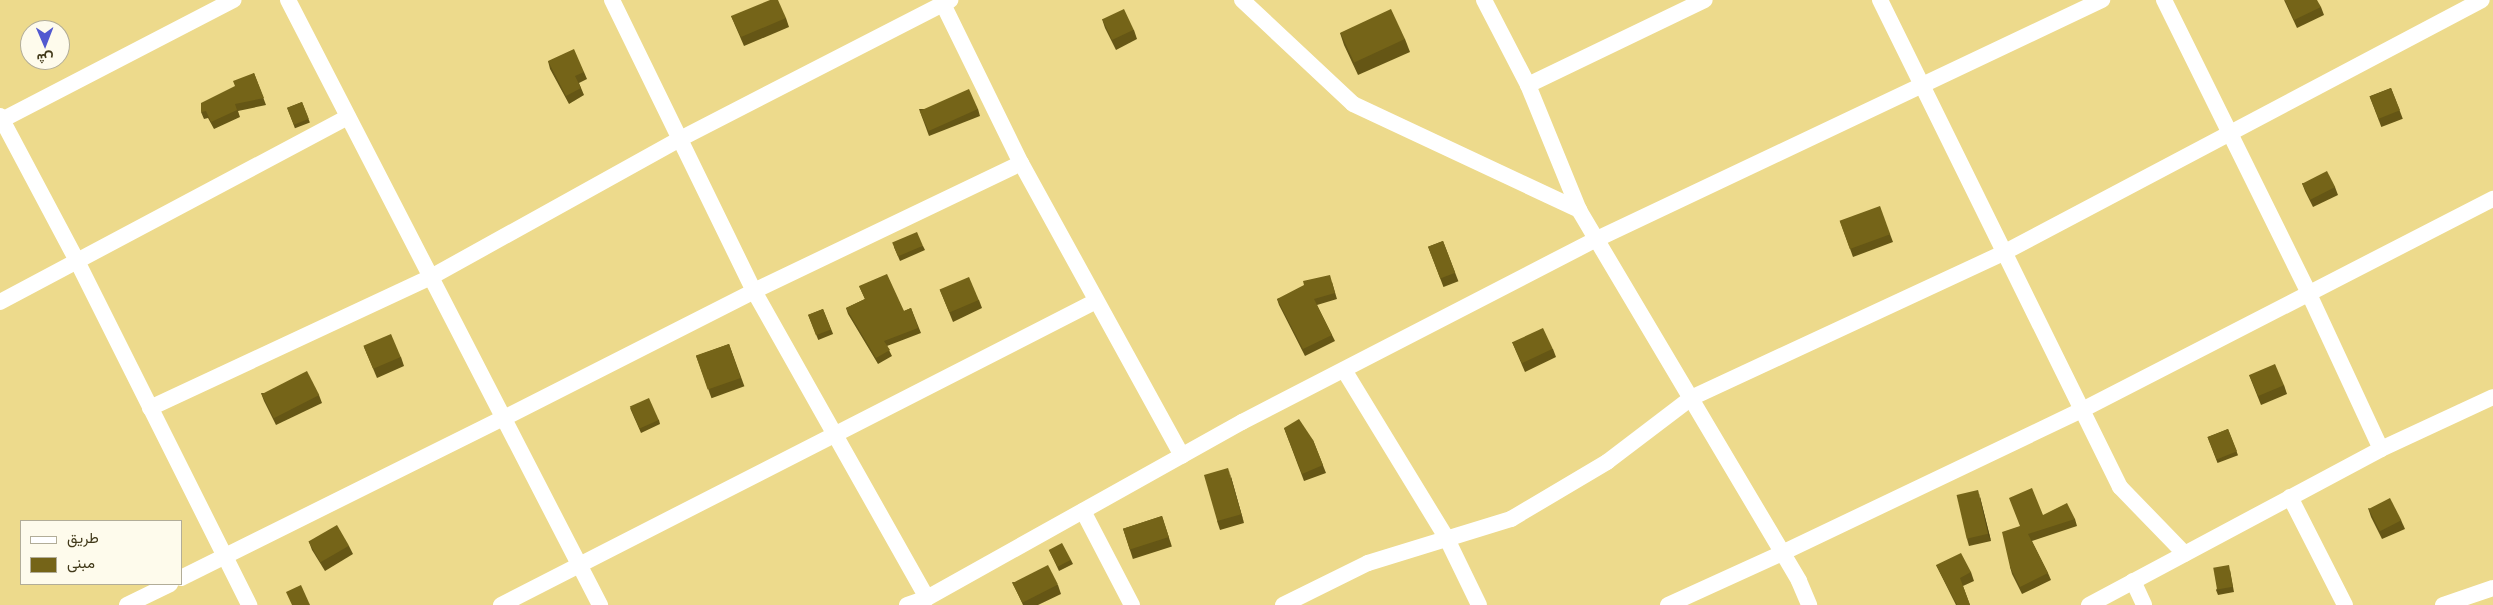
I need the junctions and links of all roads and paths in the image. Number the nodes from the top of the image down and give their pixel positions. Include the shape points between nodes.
1 (233, 0) edge
2 (288, 0) edge
3 (1242, 0) edge
4 (1484, 0) edge
5 (1705, 0) edge
6 (1880, 0) edge
7 (2102, 0) edge
8 (2164, 0) edge
9 (2482, 0) edge
10 (617, 1) edge
11 (944, 1) edge
12 (1528, 86) junction
13 (1923, 86) junction
14 (348, 117) junction
15 (1, 119) edge
16 (2229, 133) junction
17 (680, 139) junction
18 (1021, 163) junction
19 (2493, 199) edge
20 (1579, 210) junction
21 (1597, 239) junction
22 (2005, 252) junction
23 (77, 261) junction
24 (431, 277) junction
25 (754, 291) junction
26 (2309, 294) junction
27 (1096, 301) junction
28 (0, 302) edge
29 (1344, 370) junction
30 (2493, 397) edge
31 (1691, 398) junction
32 (150, 408) junction
33 (2082, 410) junction
34 (504, 418) junction
35 (835, 434) junction
36 (2381, 448) junction
37 (1182, 456) junction
38 (2290, 497) junction
39 (1084, 511) junction
40 (1447, 539) junction
41 (1782, 553) junction
42 (2185, 554) junction
43 (224, 557) junction
44 (579, 564) junction
45 (182, 578) edge
46 (2133, 582) junction
47 (168, 585) edge
48 (2493, 588) edge
49 (927, 598) junction
50 (127, 605) edge
51 (249, 605) edge
52 (502, 605) edge
53 (600, 605) edge
54 (907, 605) edge
55 (1132, 605) edge
56 (1283, 605) edge
57 (1479, 605) edge
58 (1668, 605) edge
59 (1809, 605) edge
60 (2089, 605) edge
61 (2144, 605) edge
62 (2345, 605) edge
63 (2443, 605) edge

1 - 15 street
2 - 14 street
3 - 20 street via 1353,104
4 - 12 street
5 - 12 street
6 - 13 street
7 - 13 street
8 - 16 street
9 - 16 street
10 - 17 street
11 - 17 street
11 - 18 street
12 - 20 street
13 - 21 street
13 - 22 street
14 - 23 street
14 - 24 street
15 - 23 street
16 - 22 street
16 - 26 street
17 - 24 street
17 - 25 street
18 - 25 street
18 - 27 street
19 - 26 street
20 - 21 street
21 - 29 street
21 - 31 street
22 - 31 street
22 - 33 street
23 - 28 street
23 - 32 street
24 - 32 street
24 - 34 street
25 - 34 street
25 - 35 street
26 - 33 street
26 - 36 street
27 - 35 street
27 - 37 street
29 - 37 street
29 - 40 street
30 - 36 street
31 - 40 street via 1607,462 1511,519
31 - 41 street
32 - 43 street
33 - 41 street
33 - 42 street via 2120,487
34 - 43 street
34 - 44 street
35 - 44 street
35 - 49 street
36 - 38 street
37 - 39 street
38 - 42 street
38 - 62 street
39 - 49 street
39 - 55 street
40 - 56 street via 1368,563
40 - 57 street
41 - 58 street
41 - 59 street
42 - 46 street
43 - 45 street
43 - 51 street
44 - 52 street
44 - 53 street
46 - 60 street
46 - 61 street
47 - 50 street
48 - 63 street
49 - 54 street

